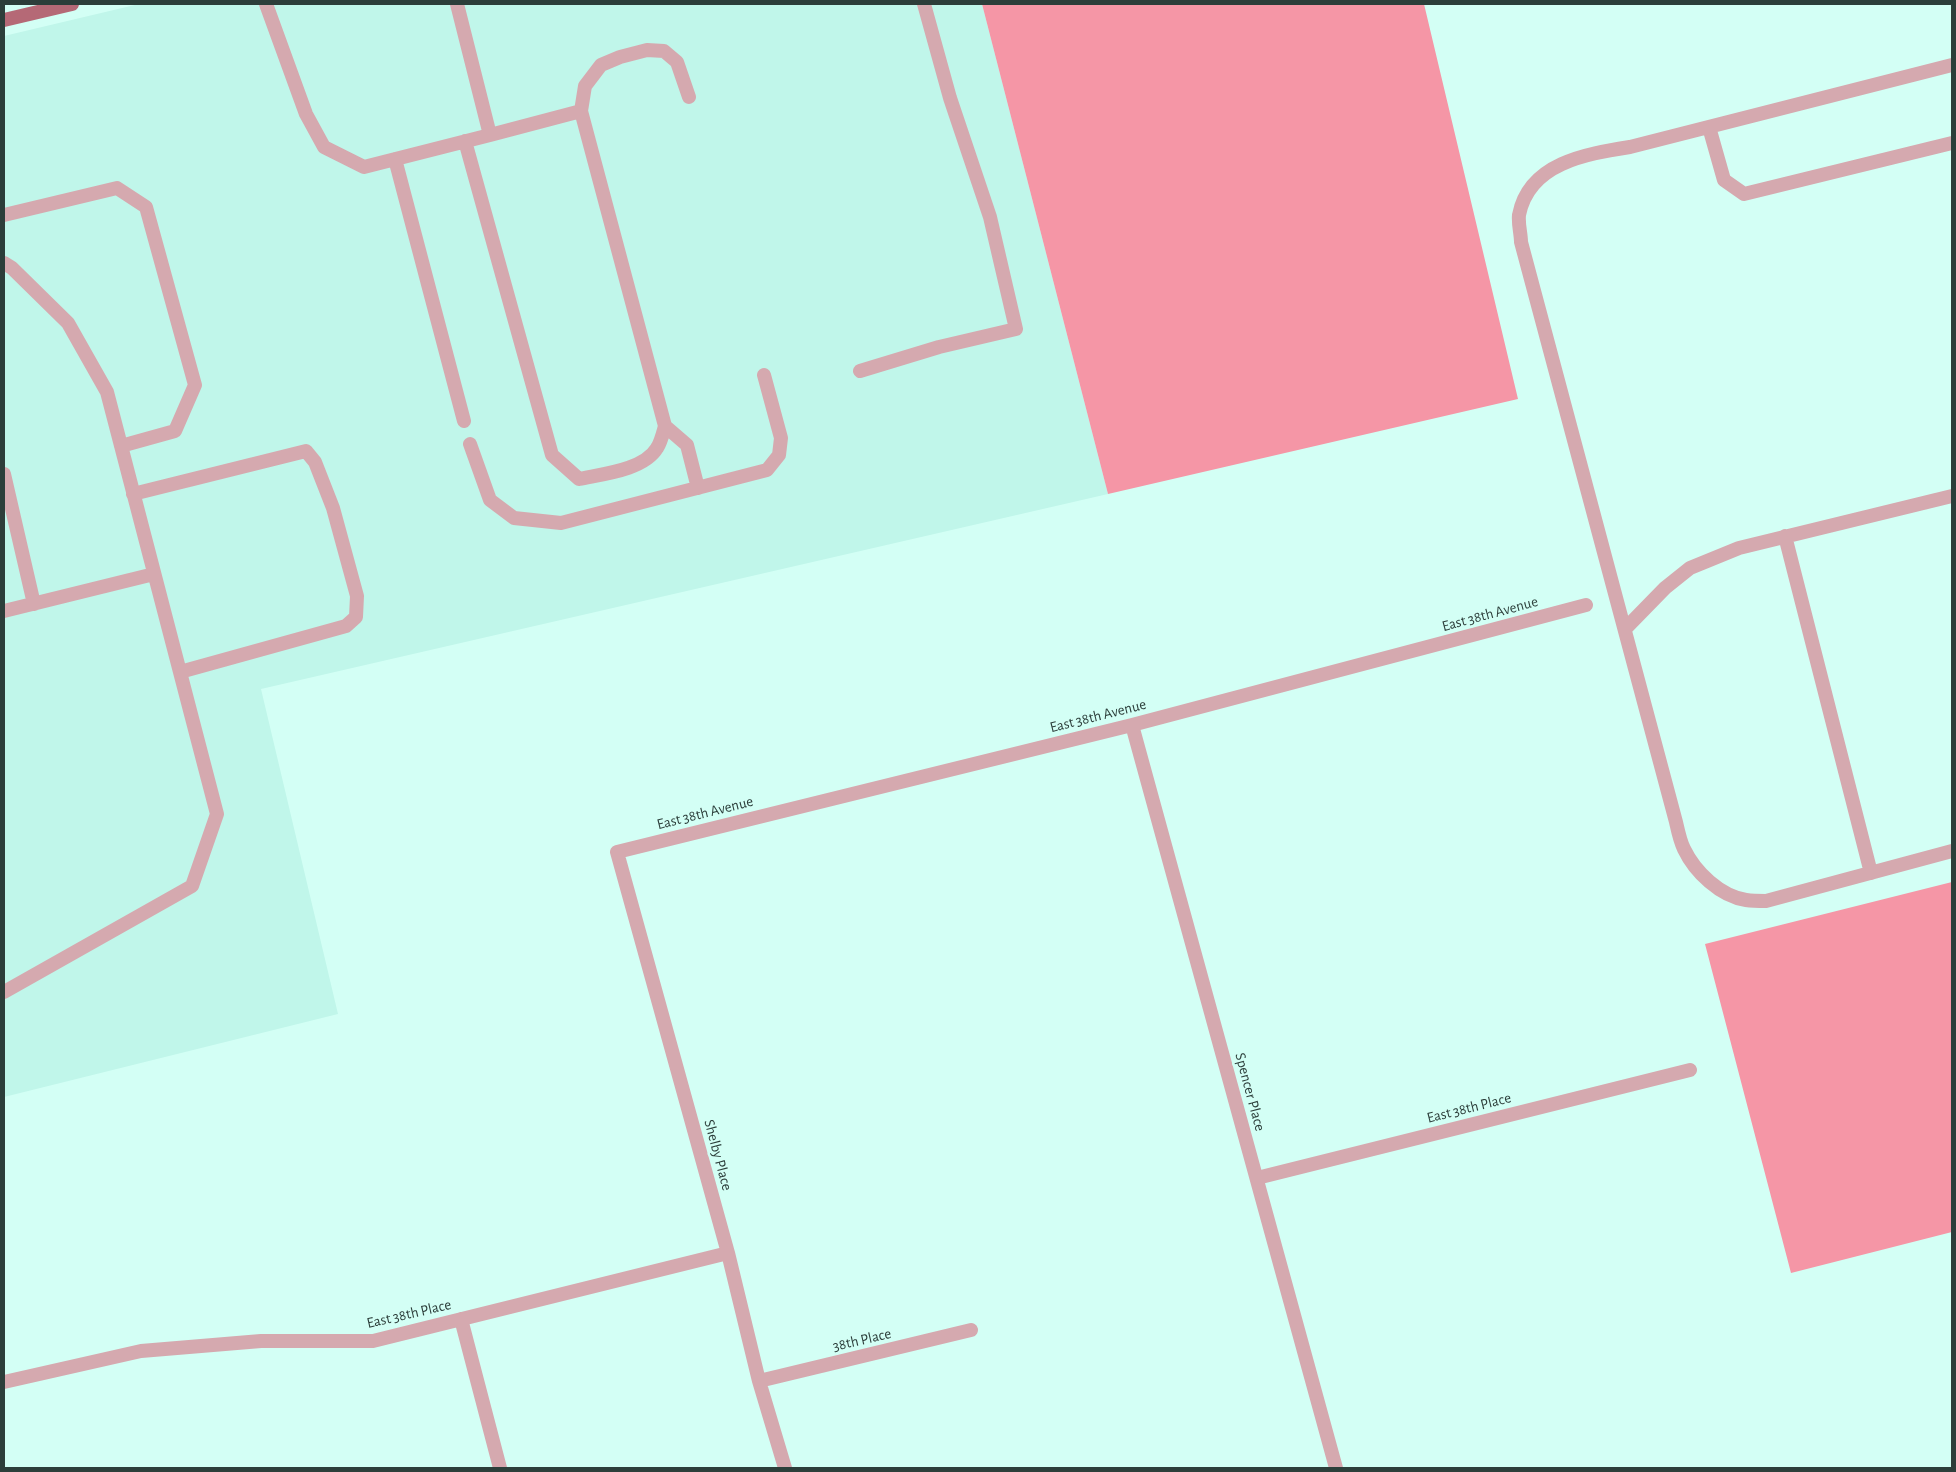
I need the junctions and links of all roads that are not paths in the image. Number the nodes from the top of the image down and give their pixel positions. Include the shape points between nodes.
1 (72, 4) edge
2 (266, 4) edge
3 (457, 4) edge
4 (924, 4) edge
5 (4, 20) edge
6 (1952, 65) edge
7 (689, 97) dead end
8 (581, 111) junction
9 (1709, 127) junction
10 (490, 135) junction
11 (465, 142) junction
12 (1952, 144) edge
13 (395, 159) junction
14 (4, 215) edge
15 (4, 263) edge
16 (860, 371) dead end
17 (764, 375) dead end
18 (464, 421) dead end
19 (665, 426) junction
20 (470, 444) dead end
21 (121, 446) junction
22 (4, 474) edge
23 (698, 488) junction
24 (133, 494) junction
25 (1952, 496) edge
26 (1786, 536) junction
27 (154, 574) junction
28 (34, 604) junction
29 (1586, 605) dead end
30 (4, 611) edge
31 (1624, 629) junction
32 (180, 672) junction
33 (1132, 725) junction
34 (1952, 851) edge
35 (617, 852) joint
36 (1871, 873) junction
37 (4, 992) edge
38 (1690, 1070) dead end
39 (1257, 1178) junction
40 (728, 1254) junction
41 (461, 1319) junction
42 (971, 1330) dead end
43 (759, 1381) junction
44 (4, 1382) edge
45 (500, 1468) edge
46 (785, 1468) edge
47 (1336, 1468) edge

1 - 5 main road
2 - 13 street via 306,114 324,147 364,167
3 - 10 street
4 - 16 street via 950,98 990,217 1016,329 939,346
6 - 9 street
7 - 8 street via 677,62 664,51 648,50 601,65 585,86
8 - 10 street
8 - 19 street
9 - 12 street via 1724,180 1744,194
9 - 31 street via 1630,147 1586,154 1552,168 1526,192 1519,217 1521,242
10 - 11 street
11 - 13 street
11 - 19 street via 552,455 579,479 611,472 643,463 658,448
13 - 18 street
14 - 21 street via 117,188 146,206 195,385 175,431
15 - 21 street via 68,323 107,392
17 - 23 street via 782,438 780,455 768,470
19 - 23 street via 687,445
20 - 23 street via 490,500 514,518 561,522
21 - 24 street
22 - 28 street
24 - 27 street
24 - 32 street via 306,451 315,462 333,508 357,596 356,617 346,626
25 - 26 street
26 - 31 street via 1739,548 1690,568
26 - 36 street
27 - 28 street
27 - 32 street
28 - 30 street
29 - 33 street, East 38th Avenue
31 - 36 street via 1683,847 1704,876 1732,896 1766,901
32 - 37 street via 217,814 192,886
33 - 35 street, East 38th Avenue
33 - 39 street, Spencer Place
34 - 36 street
35 - 40 street, Shelby Place
38 - 39 street, East 38th Place
39 - 47 street, Spencer Place
40 - 41 street, East 38th Place
40 - 43 street, Shelby Place
41 - 44 street, East 38th Place via 373,1341 261,1341 142,1351
41 - 45 street
42 - 43 street, 38th Place
43 - 46 street, Shelby Place

